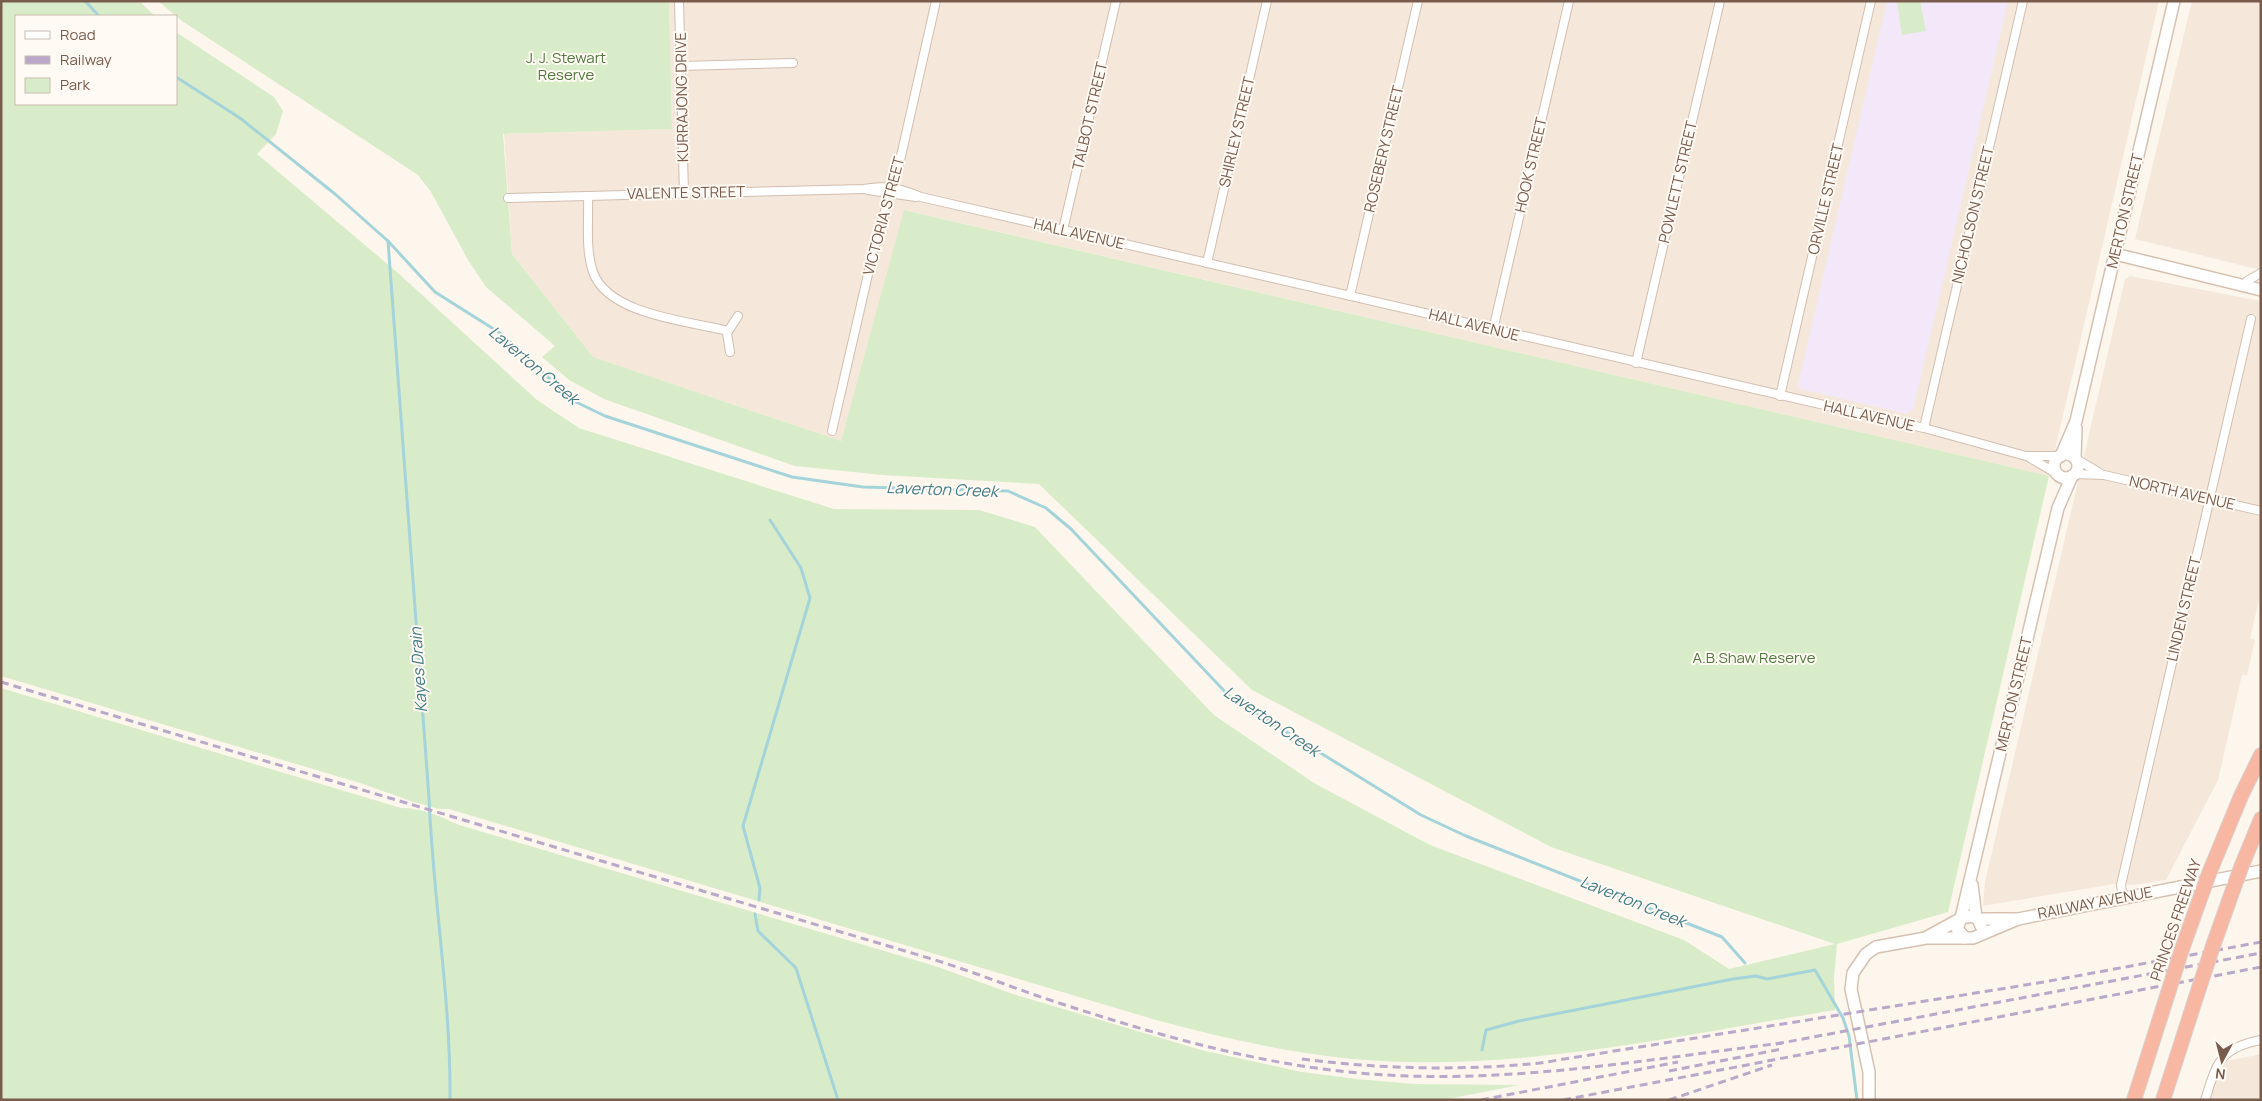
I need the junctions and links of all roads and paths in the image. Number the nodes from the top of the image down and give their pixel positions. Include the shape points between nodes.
1 (679, 1) edge
2 (936, 1) edge
3 (1116, 1) edge
4 (1267, 1) edge
5 (1418, 1) edge
6 (1569, 1) edge
7 (1720, 1) edge
8 (1872, 1) edge
9 (2023, 1) edge
10 (2174, 1) edge
11 (793, 63) dead end
12 (681, 66) junction
13 (892, 191) junction
14 (684, 194) junction
15 (588, 196) junction
16 (508, 198) dead end
17 (1063, 230) junction
18 (2115, 254) junction
19 (2136, 259) junction
20 (1207, 263) junction
21 (2261, 273) edge
22 (2247, 281) junction
23 (2261, 284) edge
24 (2261, 290) edge
25 (1350, 296) junction
26 (738, 316) dead end
27 (2251, 319) dead end
28 (1493, 330) junction
29 (728, 331) junction
30 (730, 352) dead end
31 (1636, 363) junction
32 (1780, 396) junction
33 (2076, 421) junction
34 (1924, 428) junction
35 (832, 431) dead end
36 (2026, 456) junction
37 (2060, 456) junction
38 (2076, 459) junction
39 (2057, 473) junction
40 (2074, 475) junction
41 (2104, 475) junction
42 (2210, 499) junction
43 (2058, 508) junction
44 (2261, 511) edge
45 (2260, 756) edge
46 (2261, 819) edge
47 (2261, 871) edge
48 (1971, 881) junction
49 (2123, 898) junction
50 (1961, 918) junction
51 (1977, 918) junction
52 (2018, 919) junction
53 (1970, 937) junction
54 (1926, 938) junction
55 (2261, 1040) edge
56 (1869, 1100) edge
57 (2134, 1100) edge
58 (2163, 1100) edge
59 (2205, 1100) edge

1 - 12 street, KURRAJONG DRIVE
2 - 13 street, VICTORIA STREET
3 - 17 street, TALBOT STREET
4 - 20 street, SHIRLEY STREET
5 - 25 street, ROSEBERY STREET
6 - 28 street, HOOK STREET
7 - 31 street, POWLETT STREET
8 - 32 street, ORVILLE STREET
9 - 34 street, NICHOLSON STREET
10 - 18 street, MERTON STREET
11 - 12 street
12 - 14 street, KURRAJONG DRIVE
13 - 14 street, VALENTE STREET via 882,185 864,189
13 - 17 street, HALL AVENUE
13 - 35 street, VICTORIA STREET via 875,244
14 - 15 street, VALENTE STREET
15 - 16 street, VALENTE STREET
15 - 29 street via 590,258 593,272 603,288 632,307
17 - 20 street, HALL AVENUE
18 - 19 street
18 - 33 street, MERTON STREET
19 - 22 street
19 - 24 street
20 - 25 street, HALL AVENUE
21 - 22 street
22 - 23 street
25 - 28 street, HALL AVENUE
26 - 29 street
27 - 42 street, LINDEN STREET
28 - 31 street, HALL AVENUE
29 - 30 street via 726,339
31 - 32 street, HALL AVENUE
32 - 34 street, HALL AVENUE
33 - 37 street, MERTON STREET
33 - 38 street, MERTON STREET
34 - 36 street, HALL AVENUE
36 - 37 street, HALL AVENUE
36 - 39 street, HALL AVENUE
37 - 38 street via 2067,454
37 - 39 street via 2054,466
38 - 40 street via 2078,468
38 - 41 street, NORTH AVENUE
39 - 40 street via 2063,477
39 - 43 street, MERTON STREET
40 - 41 street, NORTH AVENUE
40 - 43 street, MERTON STREET
41 - 42 street, NORTH AVENUE
42 - 44 street, NORTH AVENUE
42 - 49 street, LINDEN STREET via 2121,885
43 - 48 street, MERTON STREET
45 - 57 highway, PRINCES FREEWAY, bridge via 2240,796 2203,890
46 - 58 highway, bridge via 2214,943
47 - 49 street, RAILWAY AVENUE
48 - 50 street, MERTON STREET
48 - 51 street, MERTON STREET
49 - 52 street, RAILWAY AVENUE
50 - 51 street via 1967,915
50 - 53 street via 1958,929
50 - 54 street
51 - 52 street, RAILWAY AVENUE
51 - 53 street via 1981,926
52 - 53 street, RAILWAY AVENUE
53 - 54 street
54 - 56 street via 1876,948 1866,954 1853,973 1851,989 1869,1072
55 - 59 street via 2238,1045 2229,1051 2216,1070

